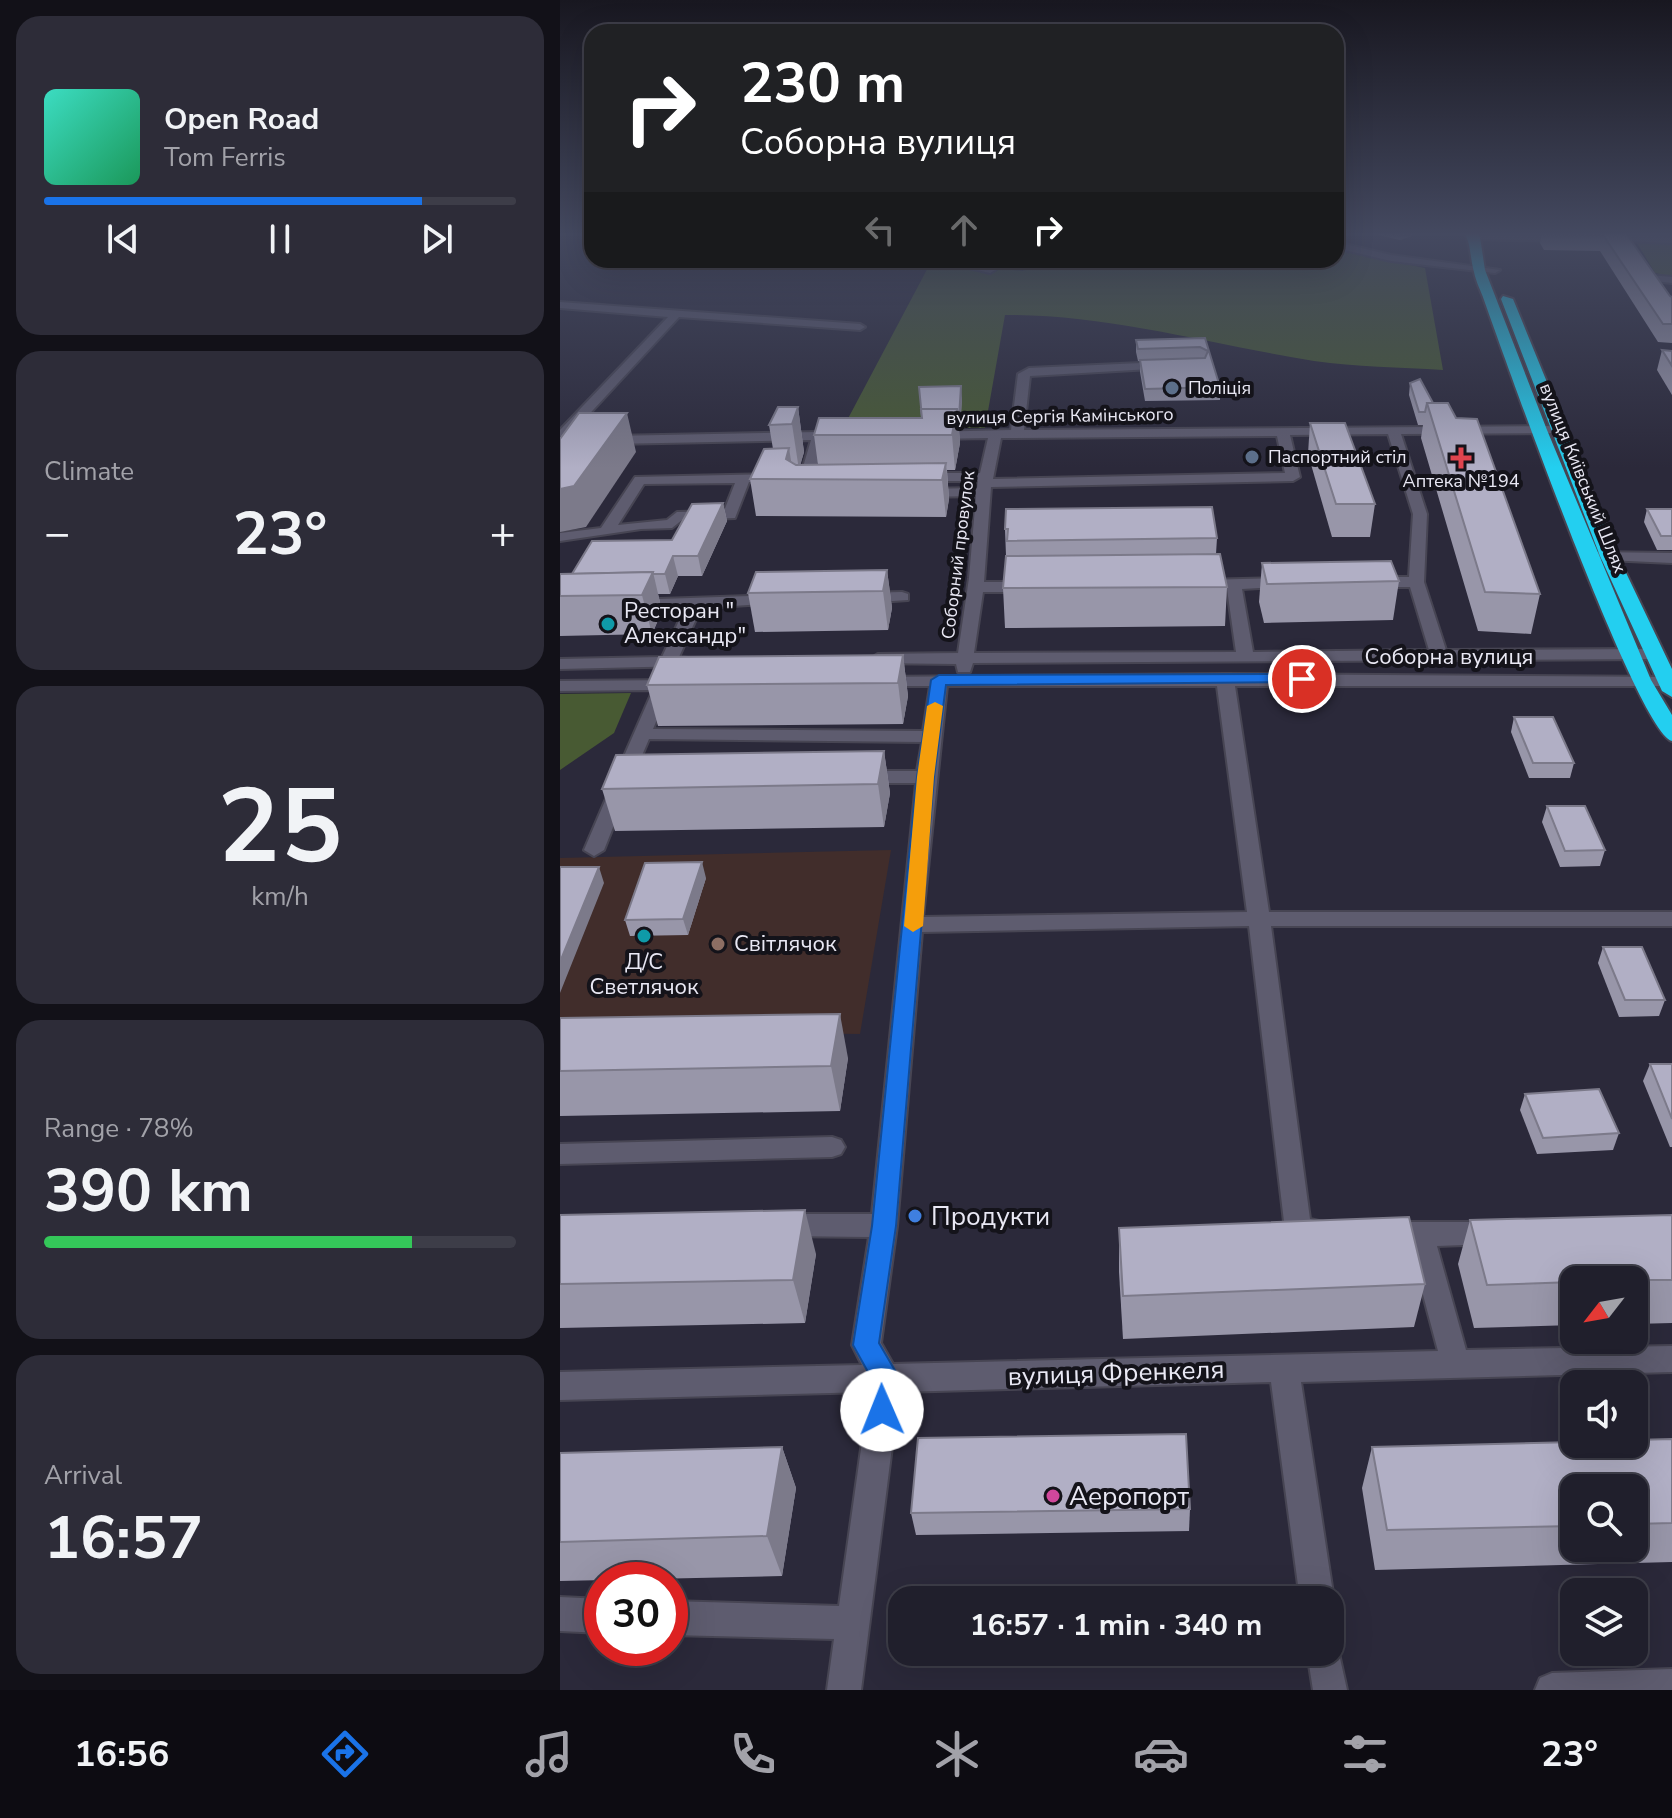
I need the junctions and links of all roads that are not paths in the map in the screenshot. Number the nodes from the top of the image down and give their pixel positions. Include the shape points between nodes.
1 (636, 311) edge
2 (1500, 311) edge
3 (1506, 311) edge
4 (676, 314) junction
5 (860, 327) dead end
6 (1185, 365) edge
7 (1561, 429) junction
8 (1539, 430) junction
9 (1393, 431) junction
10 (1283, 432) junction
11 (922, 435) edge
12 (995, 435) junction
13 (1017, 435) junction
14 (819, 436) junction
15 (849, 436) edge
16 (563, 440) edge
17 (560, 457) edge
18 (807, 477) junction
19 (837, 477) edge
20 (897, 477) edge
21 (744, 478) junction
22 (986, 484) junction
23 (908, 493) edge
24 (802, 494) edge
25 (606, 532) junction
26 (560, 537) edge
27 (1600, 556) junction
28 (1672, 558) edge
29 (1416, 582) junction
30 (1310, 583) edge
31 (1355, 583) edge
32 (1234, 584) junction
33 (1188, 585) edge
34 (1052, 586) edge
35 (976, 587) junction
36 (902, 597) dead end
37 (839, 599) edge
38 (791, 600) edge
39 (620, 603) edge
40 (695, 603) junction
41 (1654, 654) junction
42 (1631, 655) junction
43 (1439, 656) junction
44 (1245, 657) junction
45 (966, 658) junction
46 (856, 659) edge
47 (668, 662) junction
48 (699, 662) edge
49 (560, 664) edge
50 (1225, 679) junction
51 (951, 680) junction
52 (1641, 680) junction
53 (862, 681) edge
54 (664, 684) junction
55 (694, 684) edge
56 (560, 686) edge
57 (1669, 686) edge
58 (642, 734) junction
59 (1672, 734) edge
60 (932, 737) junction
61 (846, 777) edge
62 (926, 777) junction
63 (594, 850) dead end
64 (1259, 919) junction
65 (1672, 919) edge
66 (914, 925) junction
67 (832, 1147) dead end
68 (560, 1154) edge
69 (760, 1225) edge
70 (884, 1226) junction
71 (1514, 1232) edge
72 (1420, 1235) junction
73 (1672, 1359) edge
74 (1455, 1362) junction
75 (1284, 1368) junction
76 (886, 1379) junction
77 (560, 1386) edge
78 (1315, 1586) edge
79 (560, 1614) edge
80 (584, 1615) edge
81 (688, 1618) edge
82 (851, 1623) junction
83 (1326, 1666) edge
84 (1672, 1686) edge
85 (844, 1690) edge
86 (1330, 1690) edge
87 (1552, 1690) edge

1 - 4 street
2 - 8 highway, вулиця Київський Шлях
3 - 7 highway, вулиця Київський Шлях
4 - 5 street
4 - 16 street
6 - 13 street via 1033,370 1024,374
7 - 8 street, вулиця Сергія Камінського
7 - 27 highway, вулиця Київський Шлях
8 - 9 street, вулиця Сергія Камінського
8 - 27 highway, вулиця Київський Шлях
9 - 10 street, вулиця Сергія Камінського
9 - 29 street via 1420,514
10 - 13 street, вулиця Сергія Камінського
10 - 22 street via 1293,477
11 - 12 street, вулиця Сергія Камінського
12 - 13 street, вулиця Сергія Камінського
12 - 22 street, Соборний провулок
14 - 15 street
14 - 16 street
14 - 18 street
16 - 17 street
18 - 19 street
18 - 21 street
18 - 24 street
20 - 22 street
21 - 25 street via 640,480
21 - 25 street via 730,515 677,516 672,524
22 - 23 street
22 - 35 street, Соборний провулок
25 - 26 street
27 - 28 street
27 - 41 highway, вулиця Київський Шлях
27 - 42 highway, вулиця Київський Шлях
29 - 31 street
29 - 43 street
30 - 32 street
32 - 33 street
32 - 44 street
34 - 35 street
35 - 45 street, Соборний провулок
36 - 37 street
38 - 40 street
39 - 40 street
40 - 47 street
41 - 42 street, Соборна вулиця
41 - 57 highway, вулиця Київський Шлях
42 - 43 street, Соборна вулиця
42 - 52 highway, вулиця Київський Шлях
43 - 44 street, Соборна вулиця
44 - 45 street, Соборна вулиця
45 - 46 street, Соборна вулиця
45 - 51 street, Соборний провулок
47 - 48 street
47 - 49 street
50 - 51 street, Соборна вулиця
50 - 52 street, Соборна вулиця
50 - 64 street
51 - 53 street, Соборна вулиця
51 - 60 street, Соборний провулок
52 - 57 street, Соборна вулиця
52 - 59 highway, вулиця Київський Шлях
54 - 55 street
54 - 56 street
54 - 58 street
58 - 60 street
58 - 63 street via 631,779
60 - 62 street, Соборний провулок
61 - 62 street
62 - 66 street, Соборний провулок
64 - 65 street
64 - 66 street
64 - 72 street via 1298,1230
66 - 70 street, Соборний провулок
67 - 68 street
69 - 70 street
70 - 76 street, Соборний провулок via 866,1345
71 - 72 street
72 - 74 street
73 - 74 street, вулиця Френкеля
74 - 75 street, вулиця Френкеля
75 - 76 street, вулиця Френкеля
75 - 78 street
76 - 77 street, вулиця Френкеля
76 - 82 street
79 - 80 street
81 - 82 street
82 - 85 street
83 - 86 street
84 - 87 street

